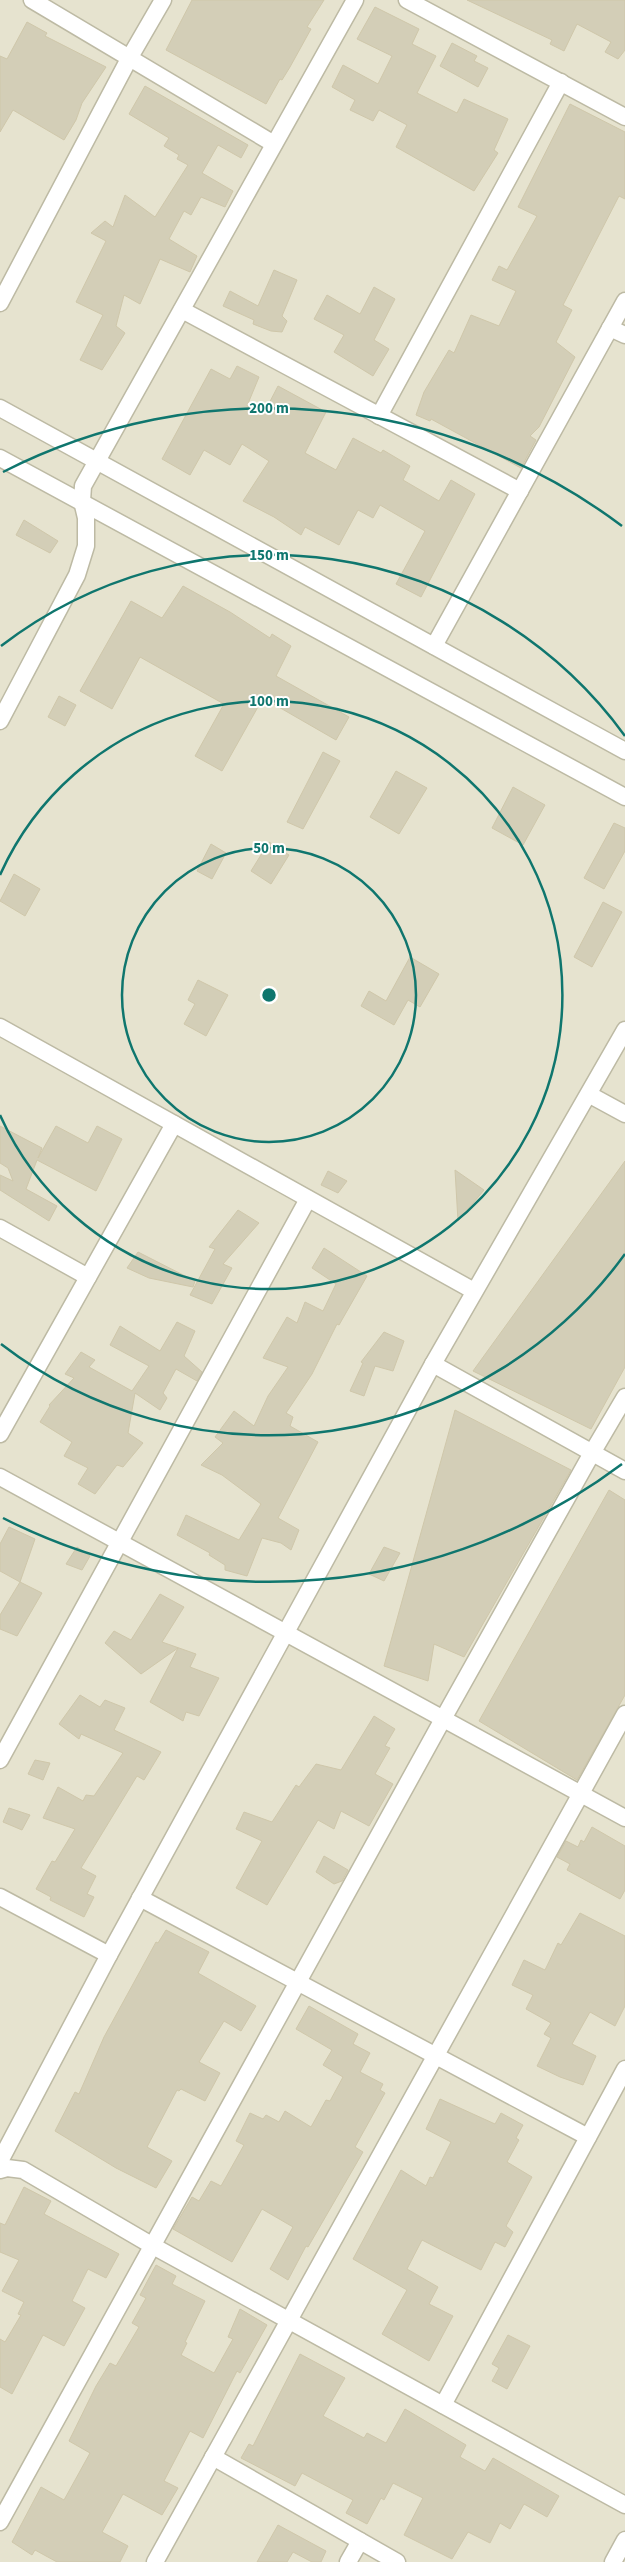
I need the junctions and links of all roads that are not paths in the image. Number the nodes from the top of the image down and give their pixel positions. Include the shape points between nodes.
1 (32, 0) edge
2 (163, 0) edge
3 (356, 0) edge
4 (407, 0) edge
5 (130, 57) junction
6 (561, 82) junction
7 (625, 117) edge
8 (274, 144) junction
9 (625, 301) edge
10 (0, 303) edge
11 (182, 310) junction
12 (618, 331) edge
13 (0, 408) edge
14 (379, 416) junction
15 (0, 458) edge
16 (96, 460) junction
17 (520, 491) junction
18 (82, 501) junction
19 (434, 646) junction
20 (0, 721) edge
21 (625, 751) edge
22 (625, 797) edge
23 (0, 1027) edge
24 (625, 1030) edge
25 (590, 1095) junction
26 (625, 1114) edge
27 (174, 1124) junction
28 (308, 1199) junction
29 (0, 1228) edge
30 (88, 1277) junction
31 (474, 1291) junction
32 (432, 1364) junction
33 (625, 1397) edge
34 (0, 1434) edge
35 (592, 1453) junction
36 (625, 1470) edge
37 (0, 1477) edge
38 (120, 1542) junction
39 (286, 1633) junction
40 (625, 1714) edge
41 (444, 1719) junction
42 (0, 1760) edge
43 (581, 1794) junction
44 (625, 1818) edge
45 (0, 1897) edge
46 (140, 1898) junction
47 (109, 1955) junction
48 (299, 1981) junction
49 (436, 2055) junction
50 (625, 2069) edge
51 (588, 2137) junction
52 (0, 2161) edge
53 (0, 2170) edge
54 (152, 2246) junction
55 (289, 2321) junction
56 (443, 2405) junction
57 (213, 2457) junction
58 (625, 2505) edge
59 (0, 2522) edge
60 (625, 2540) edge
61 (360, 2541) junction
62 (155, 2562) edge
63 (348, 2562) edge
64 (397, 2562) edge
65 (613, 2562) edge

1 - 5 street
2 - 5 street
3 - 8 street
4 - 6 street
5 - 8 street
5 - 10 street
6 - 7 street
6 - 14 street
8 - 11 street
9 - 12 street
11 - 14 street
11 - 16 street
12 - 17 street
13 - 16 street
14 - 17 street
15 - 18 street
16 - 18 street via 83,486
16 - 19 street
17 - 19 street
18 - 20 street via 86,546 77,575
18 - 22 street
19 - 21 street
23 - 27 street
24 - 25 street
25 - 26 street
25 - 31 street
27 - 28 street
27 - 30 street
28 - 31 street
28 - 38 street
29 - 30 street
30 - 34 street
31 - 32 street
32 - 35 street
32 - 39 street
33 - 35 street
35 - 36 street
35 - 41 street
37 - 38 street
38 - 39 street
38 - 42 street
39 - 41 street
39 - 46 street
40 - 43 street
41 - 43 street
41 - 48 street
43 - 44 street
43 - 49 street
45 - 47 street
46 - 47 street
46 - 48 street
47 - 52 street
48 - 49 street
48 - 54 street
49 - 51 street
49 - 55 street
50 - 51 street
51 - 56 street
53 - 54 street via 23,2170
54 - 55 street
54 - 59 street
55 - 56 street
55 - 57 street
56 - 58 street
57 - 61 street
57 - 62 street
60 - 65 street
61 - 63 street
61 - 64 street

